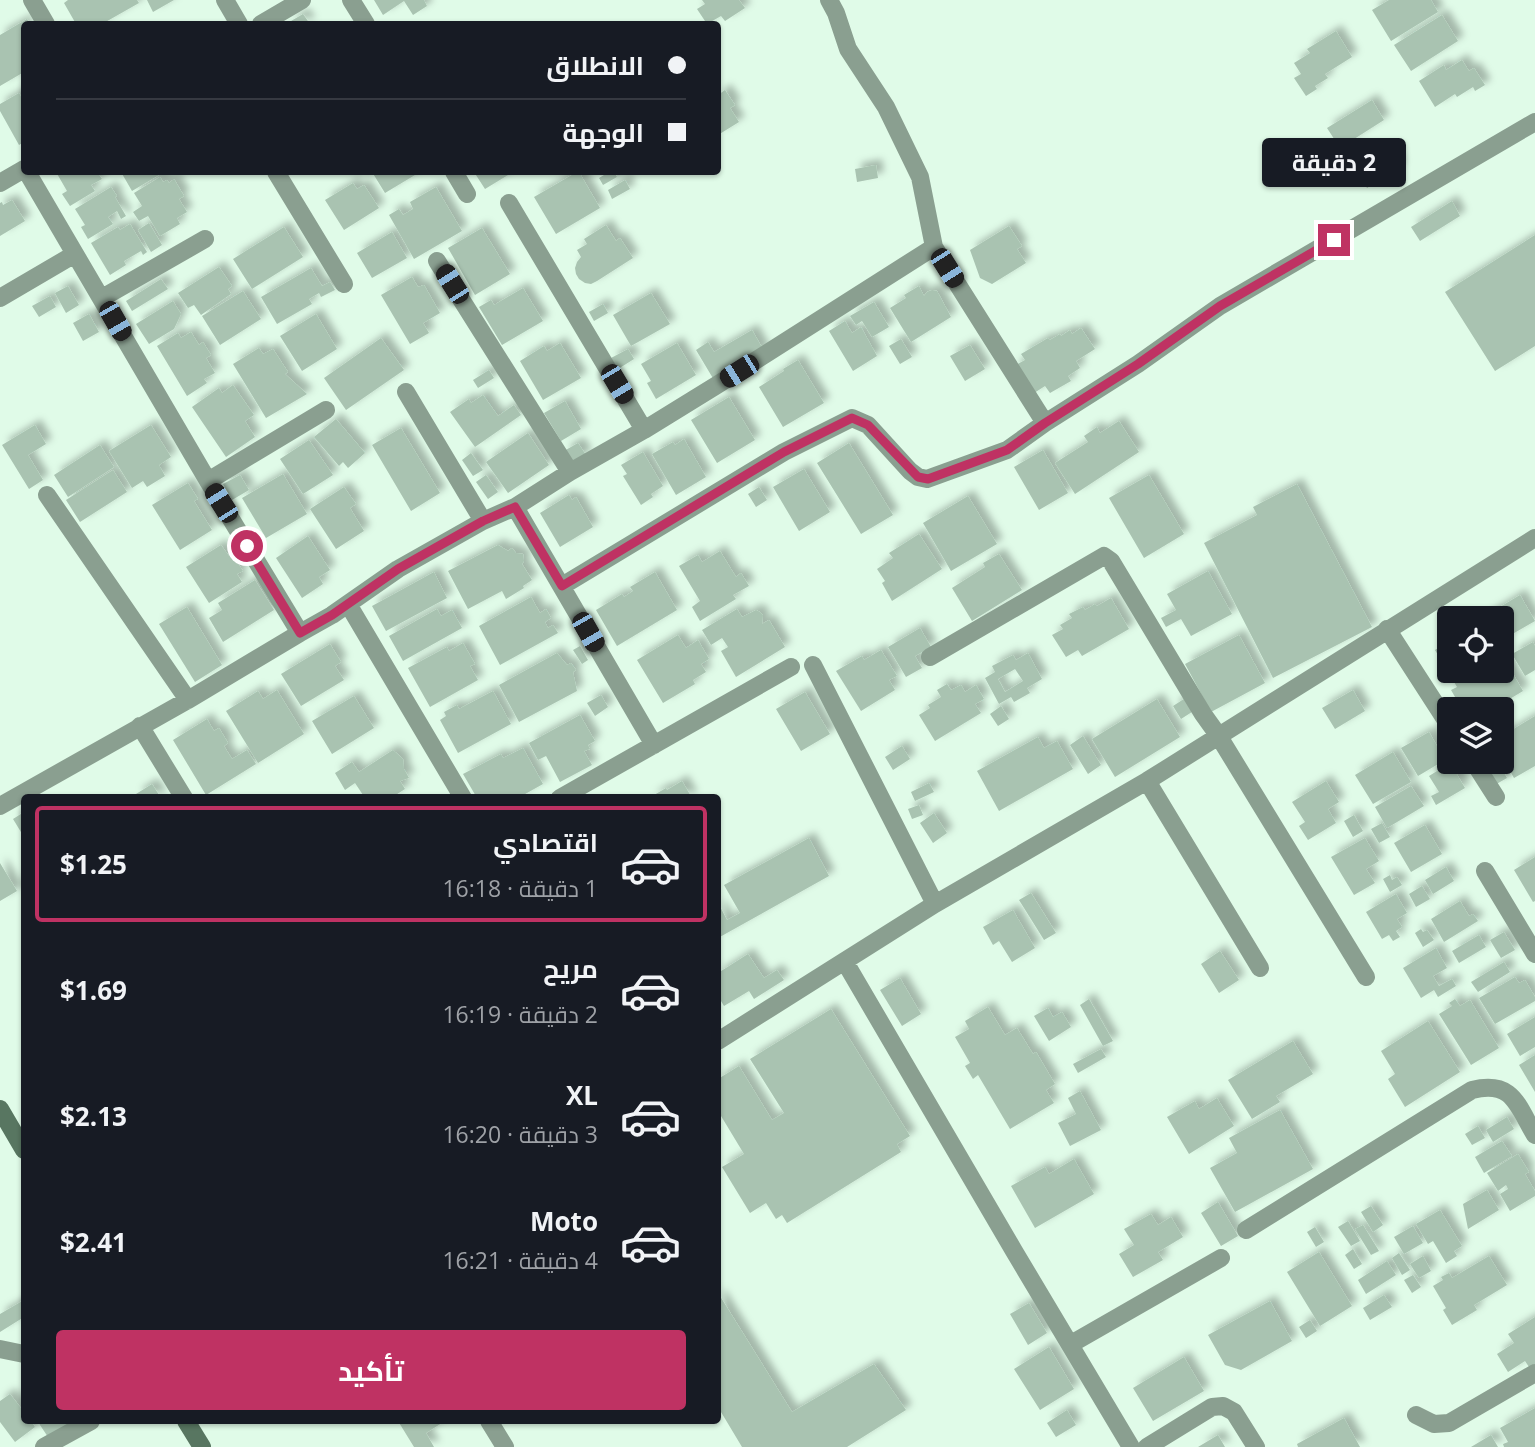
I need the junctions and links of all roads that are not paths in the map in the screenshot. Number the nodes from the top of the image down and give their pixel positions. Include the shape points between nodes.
1 (32, 0) edge
2 (225, 0) edge
3 (302, 0) edge
4 (351, 0) edge
5 (829, 0) edge
6 (44, 21) edge
7 (237, 21) edge
8 (266, 21) edge
9 (364, 21) edge
10 (1535, 122) edge
11 (21, 172) edge
12 (29, 175) edge
13 (278, 175) edge
14 (456, 175) edge
15 (0, 183) edge
16 (467, 194) dead end
17 (509, 203) dead end
18 (205, 239) dead end
19 (934, 247) junction
20 (75, 254) junction
21 (437, 261) dead end
22 (344, 284) dead end
23 (0, 298) edge
24 (102, 299) junction
25 (406, 392) dead end
26 (326, 410) dead end
27 (1045, 423) junction
28 (644, 430) junction
29 (570, 472) junction
30 (208, 481) junction
31 (47, 495) dead end
32 (515, 507) junction
33 (483, 521) junction
34 (1535, 538) edge
35 (562, 586) junction
36 (348, 604) junction
37 (1387, 629) junction
38 (300, 633) junction
39 (930, 657) dead end
40 (813, 665) dead end
41 (791, 667) dead end
42 (188, 700) junction
43 (1437, 706) edge
44 (140, 726) junction
45 (1219, 735) junction
46 (654, 745) junction
47 (1481, 774) edge
48 (1147, 781) junction
49 (182, 794) edge
50 (461, 794) edge
51 (567, 794) edge
52 (1496, 797) dead end
53 (0, 806) edge
54 (1485, 871) dead end
55 (935, 904) junction
56 (1535, 954) edge
57 (845, 962) junction
58 (1260, 968) dead end
59 (1366, 977) dead end
60 (721, 1039) edge
61 (0, 1109) edge
62 (1535, 1135) edge
63 (21, 1145) edge
64 (1246, 1230) dead end
65 (1221, 1258) dead end
66 (1071, 1344) junction
67 (0, 1349) edge
68 (21, 1353) edge
69 (1535, 1373) edge
70 (1416, 1415) dead end
71 (86, 1424) edge
72 (189, 1424) edge
73 (491, 1424) edge
74 (44, 1447) edge
75 (202, 1447) edge
76 (505, 1447) edge
77 (1132, 1447) edge
78 (1147, 1447) edge
79 (1256, 1447) edge

1 - 6 street
2 - 7 street
3 - 8 street
4 - 9 street
5 - 19 street via 848,50 886,107 920,177
10 - 27 street via 1220,306
11 - 15 street
12 - 20 street
13 - 22 street
14 - 16 street
17 - 28 street
18 - 24 street
19 - 27 street
19 - 28 street
20 - 23 street
20 - 24 street
21 - 29 street
24 - 30 street
25 - 33 street
26 - 30 street
27 - 35 street via 1007,450 928,479 910,471 868,425 852,418 784,452
28 - 29 street
29 - 32 street
30 - 38 street
31 - 42 street
32 - 33 street
32 - 35 street
33 - 36 street via 398,569
34 - 37 street
35 - 46 street
36 - 38 street
36 - 50 street
37 - 43 street
37 - 45 street
38 - 42 street
39 - 45 street via 1104,556
40 - 55 street
41 - 46 street
42 - 44 street
44 - 49 street
44 - 53 street
45 - 48 street
45 - 59 street
46 - 51 street
47 - 52 street
48 - 55 street
48 - 58 street
54 - 56 street
55 - 57 street
57 - 60 street
57 - 66 street
61 - 63 street
62 - 64 street via 1509,1093 1497,1087 1472,1090
65 - 66 street
66 - 77 street
67 - 68 street
69 - 70 street via 1449,1423 1434,1424
71 - 74 street
72 - 75 street
73 - 76 street
78 - 79 street via 1212,1407 1223,1406 1234,1412

